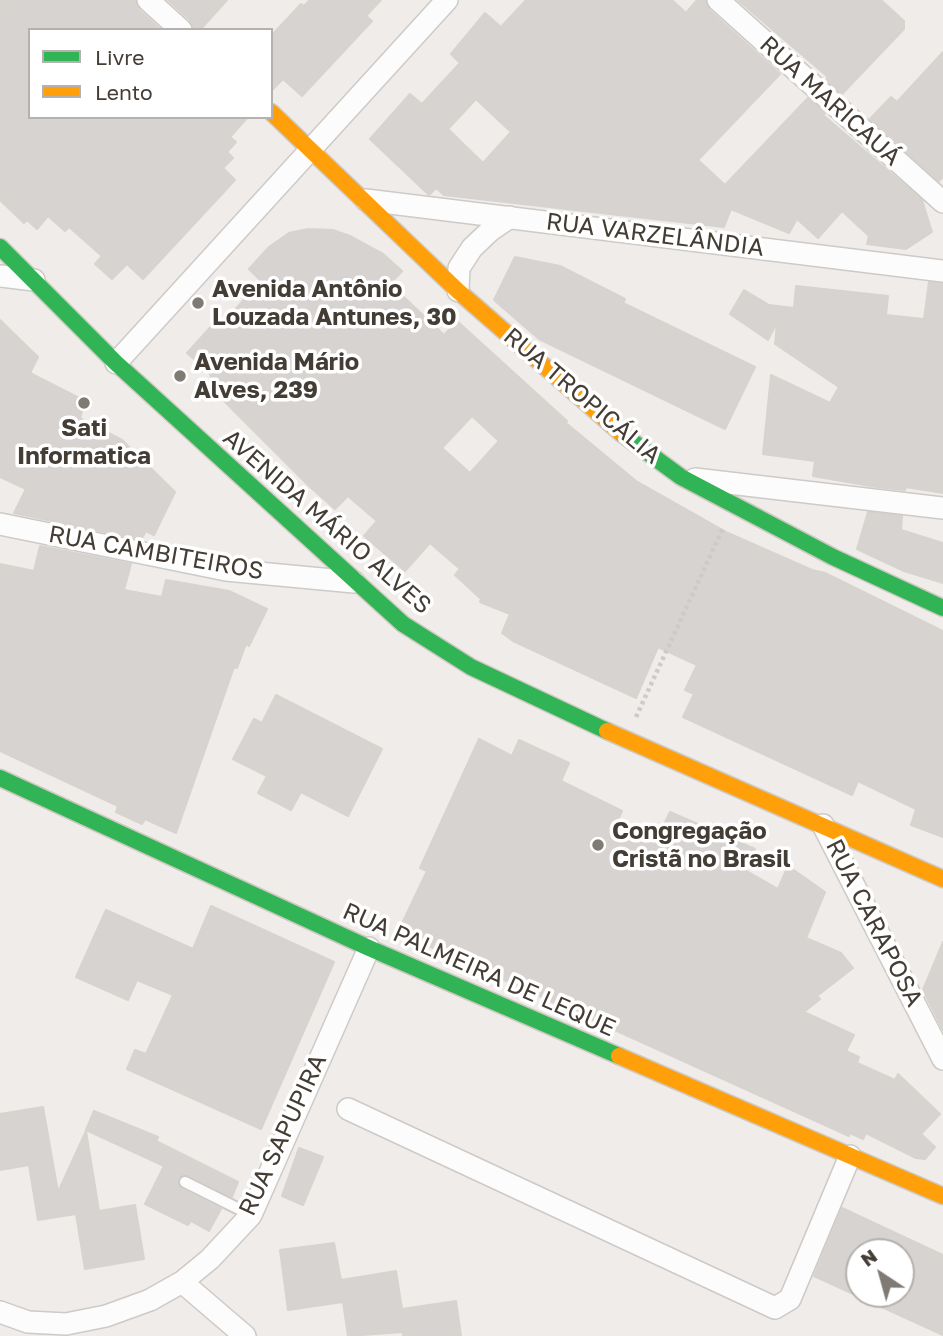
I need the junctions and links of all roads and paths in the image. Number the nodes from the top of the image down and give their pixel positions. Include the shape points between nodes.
1 (148, 0) edge
2 (447, 0) edge
3 (718, 0) edge
4 (179, 28) edge
5 (273, 114) edge
6 (311, 148) junction
7 (366, 200) junction
8 (943, 202) edge
9 (510, 218) junction
10 (0, 247) edge
11 (943, 271) edge
12 (0, 276) edge
13 (34, 280) junction
14 (458, 291) junction
15 (116, 363) junction
16 (681, 477) junction
17 (734, 505) junction
18 (943, 508) edge
19 (0, 524) edge
20 (354, 582) junction
21 (943, 607) edge
22 (625, 740) junction
23 (0, 778) edge
24 (823, 825) junction
25 (943, 879) edge
26 (369, 948) junction
27 (943, 1059) edge
28 (348, 1109) dead end
29 (850, 1156) junction
30 (185, 1182) dead end
31 (943, 1196) edge
32 (251, 1215) junction
33 (181, 1282) junction
34 (0, 1312) edge
35 (245, 1336) edge

1 - 4 street
2 - 6 street
3 - 8 street, RUA MARICAUÁ
5 - 6 street, RUA TROPICÁLIA
6 - 7 street, RUA TROPICÁLIA
6 - 15 street
7 - 9 street, RUA VARZELÂNDIA
7 - 14 street, RUA TROPICÁLIA
9 - 11 street, RUA VARZELÂNDIA
9 - 14 street via 472,248 459,268
10 - 13 street, AVENIDA MÁRIO ALVES
12 - 13 street
13 - 15 street, AVENIDA MÁRIO ALVES
14 - 16 street, RUA TROPICÁLIA via 597,414
15 - 20 street, AVENIDA MÁRIO ALVES
16 - 17 street, RUA TROPICÁLIA
16 - 18 street
17 - 21 street, RUA TROPICÁLIA
17 - 22 path
19 - 20 street, RUA CAMBITEIROS via 226,570
20 - 22 street, AVENIDA MÁRIO ALVES via 402,624 471,667
22 - 24 street, AVENIDA MÁRIO ALVES
23 - 26 street, RUA PALMEIRA DE LEQUE
24 - 25 street, AVENIDA MÁRIO ALVES
24 - 27 street, RUA CARAPOSA
26 - 29 street, RUA PALMEIRA DE LEQUE
26 - 32 street, RUA SAPUPIRA
28 - 29 street via 775,1308 790,1299
29 - 31 street, RUA PALMEIRA DE LEQUE
30 - 32 lane
32 - 33 street, RUA SAPUPIRA
33 - 34 street, RUA SAPUPIRA via 150,1300 66,1324 28,1322
33 - 35 street

